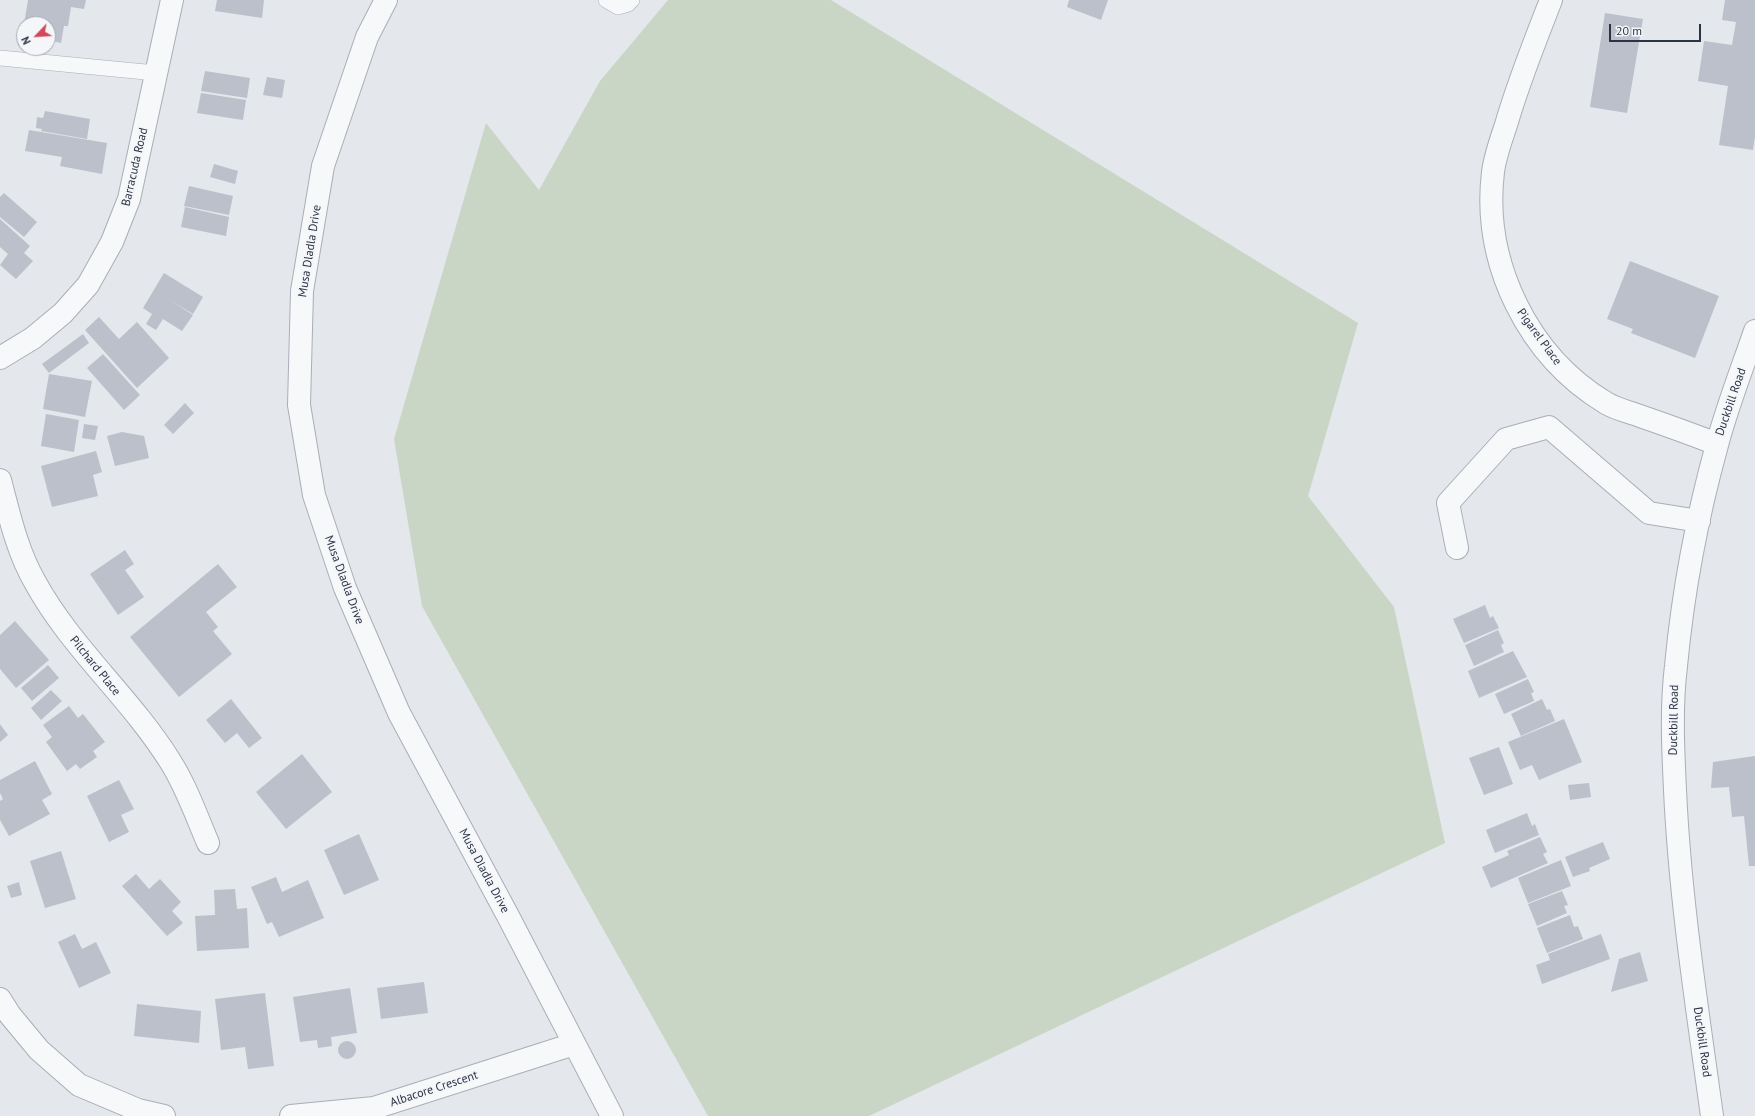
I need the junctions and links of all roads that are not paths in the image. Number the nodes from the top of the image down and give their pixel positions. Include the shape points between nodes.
1 (172, 0) edge
2 (386, 0) edge
3 (606, 0) edge
4 (632, 0) edge
5 (1551, 0) edge
6 (0, 58) edge
7 (156, 73) junction
8 (1755, 331) edge
9 (0, 358) edge
10 (1717, 444) junction
11 (0, 480) edge
12 (1699, 521) junction
13 (1457, 548) dead end
14 (208, 843) dead end
15 (0, 999) edge
16 (574, 1044) junction
17 (376, 1112) edge
18 (164, 1116) edge
19 (290, 1116) edge
20 (612, 1116) edge
21 (1712, 1116) edge

1 - 7 street, Barracuda Road
2 - 16 street, Musa Dladla Drive via 367,37 323,166 302,291 299,405 314,495 345,588 399,713
3 - 4 lane via 621,6
5 - 10 street, Pigarel Place via 1515,95 1494,171 1494,236 1506,282 1516,306 1530,328 1556,363 1579,384 1608,404
6 - 7 lane
7 - 9 street, Barracuda Road via 129,199 112,242 88,286 63,314 33,338
8 - 10 street, Duckbill Road
10 - 12 street, Duckbill Road
11 - 14 street, Pilchard Place via 19,546 34,582 62,625 148,730 170,761
12 - 13 street via 1649,513 1549,427 1506,439 1448,503
12 - 21 street, Duckbill Road via 1675,667 1673,742 1678,854
15 - 18 street via 39,1050 79,1085 138,1110
16 - 17 street, Albacore Crescent
16 - 20 street, Musa Dladla Drive
17 - 19 street, Albacore Crescent

